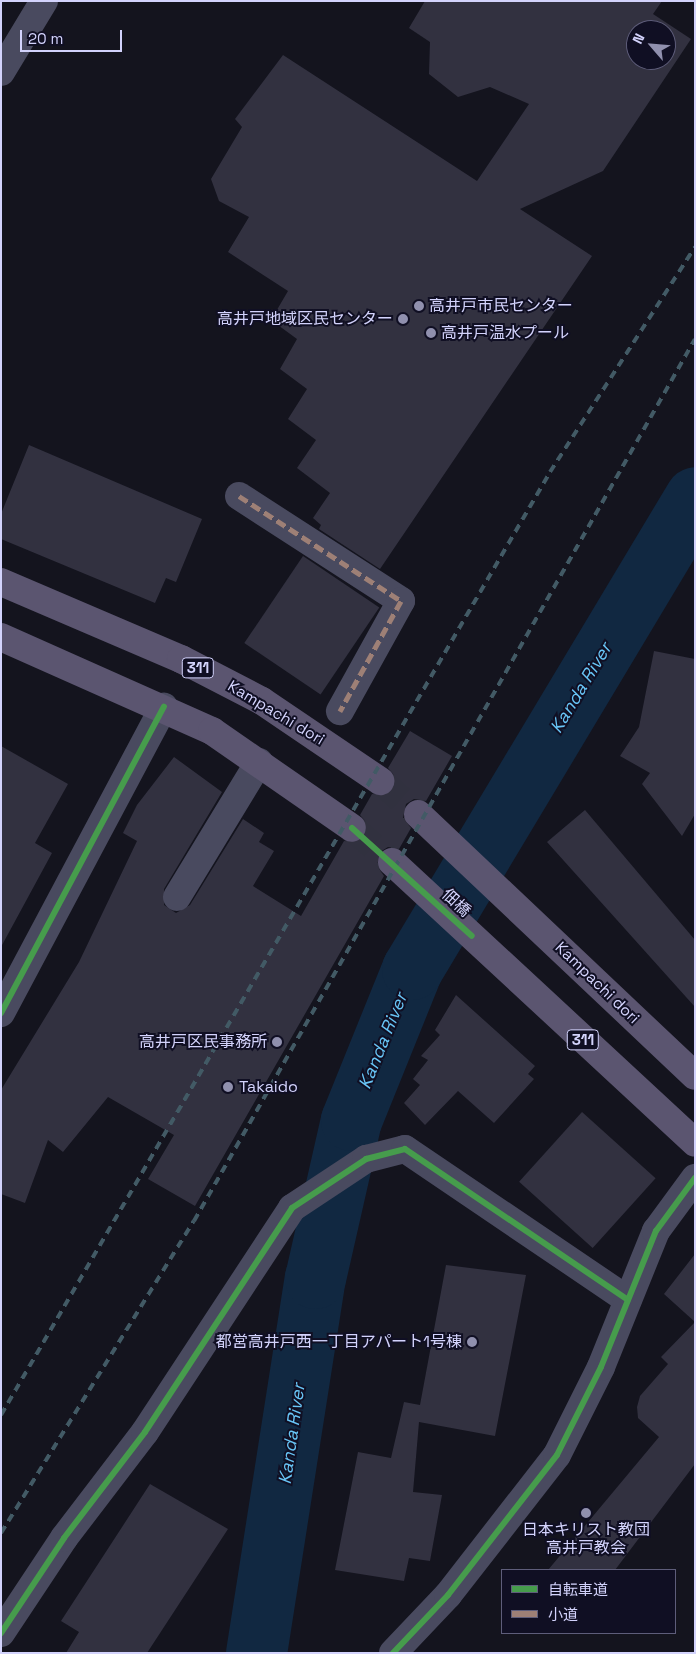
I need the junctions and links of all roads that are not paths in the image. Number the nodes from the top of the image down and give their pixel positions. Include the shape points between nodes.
1 (44, 1) edge
2 (1, 72) edge
3 (239, 496) dead end
4 (1, 582) edge
5 (1, 637) edge
6 (164, 707) junction
7 (340, 711) dead end
8 (259, 762) junction
9 (380, 781) tunnel mouth
10 (418, 814) tunnel mouth
11 (352, 828) tunnel mouth
12 (392, 862) tunnel mouth
13 (177, 897) dead end
14 (1, 1014) edge
15 (695, 1076) edge
16 (695, 1143) edge
17 (695, 1178) edge
18 (628, 1300) junction
19 (1, 1633) edge
20 (393, 1653) edge

1 - 2 street
3 - 7 street via 401,601
4 - 9 main road, Kampachi dori / 311 via 181,659 262,701
5 - 6 main road
6 - 8 main road
6 - 14 street
8 - 11 main road
8 - 13 street
10 - 15 main road, Kampachi dori
12 - 16 main road, 佃橋 / 311
17 - 18 street via 656,1231
18 - 19 street via 405,1149 366,1159 292,1208 254,1261 146,1432 64,1538
18 - 20 street via 601,1368 557,1455 448,1595

